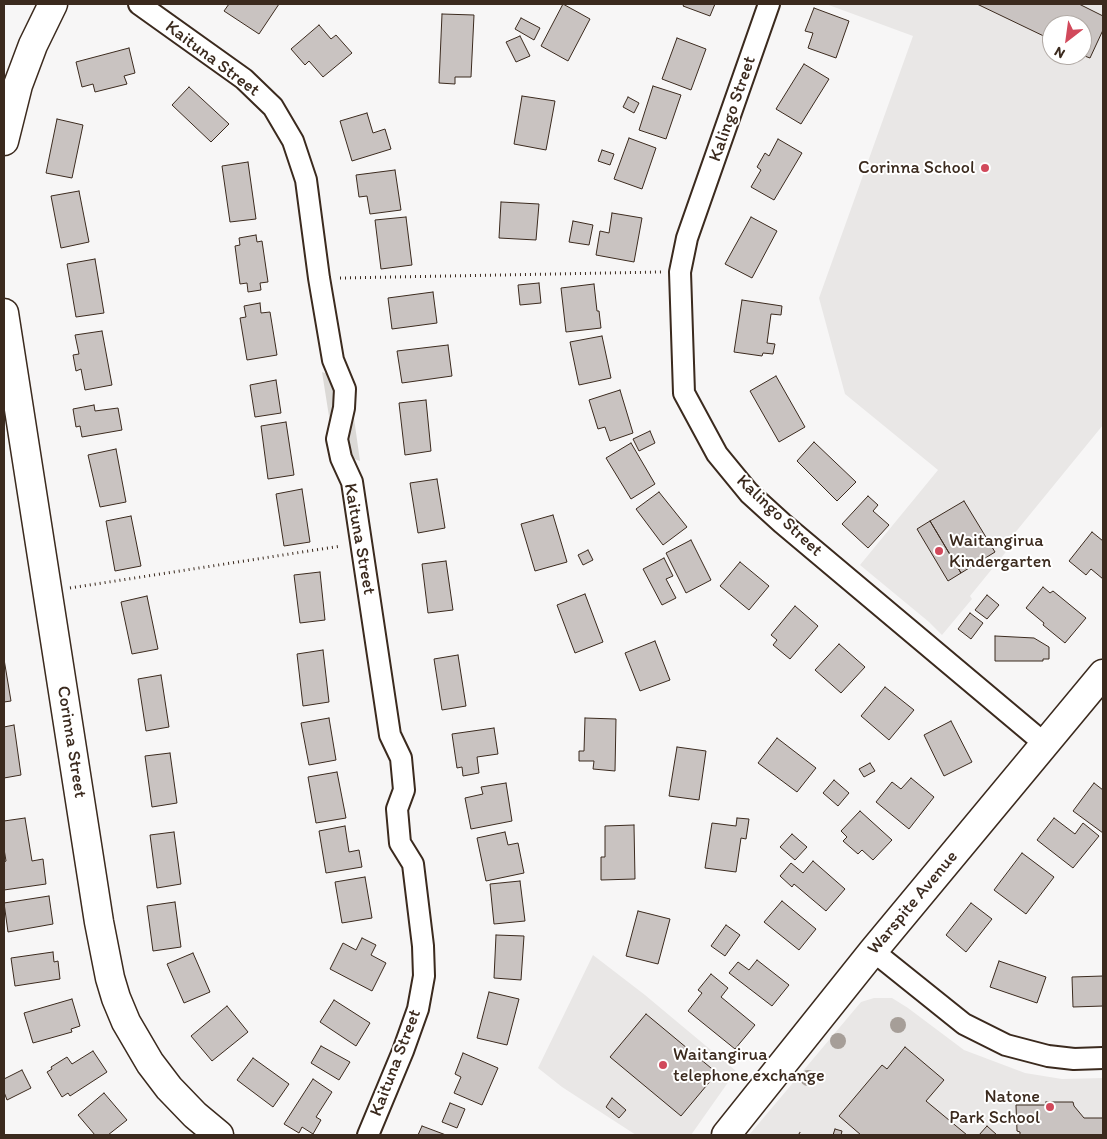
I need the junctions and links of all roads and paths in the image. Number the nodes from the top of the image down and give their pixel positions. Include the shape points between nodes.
1 (53, 4) edge
2 (139, 4) edge
3 (769, 4) edge
4 (4, 141) edge
5 (680, 272) junction
6 (319, 278) junction
7 (4, 313) edge
8 (361, 542) junction
9 (48, 591) junction
10 (1103, 674) edge
11 (1045, 744) junction
12 (873, 951) junction
13 (1103, 1058) edge
14 (219, 1135) edge
15 (368, 1135) edge
16 (726, 1135) edge

1 - 4 street via 18,85
2 - 6 street, Kaituna Street via 244,79 273,107 293,141 306,180
3 - 5 street, Kalingo Street via 687,238
5 - 6 path
5 - 11 street, Kalingo Street via 684,393 717,454 749,494
6 - 8 street, Kaituna Street via 334,360 345,389 338,439 341,458 352,482
7 - 9 street, Corinna Street
8 - 9 path
8 - 15 street, Kaituna Street via 390,736 401,758 404,790 397,809 400,843 413,864 424,976 418,1009
9 - 14 street, Corinna Street via 103,946 116,998 150,1063 169,1088
10 - 11 street, Warspite Avenue
11 - 12 street, Warspite Avenue
12 - 13 street via 964,1024 997,1041 1048,1056
12 - 16 street, Warspite Avenue

